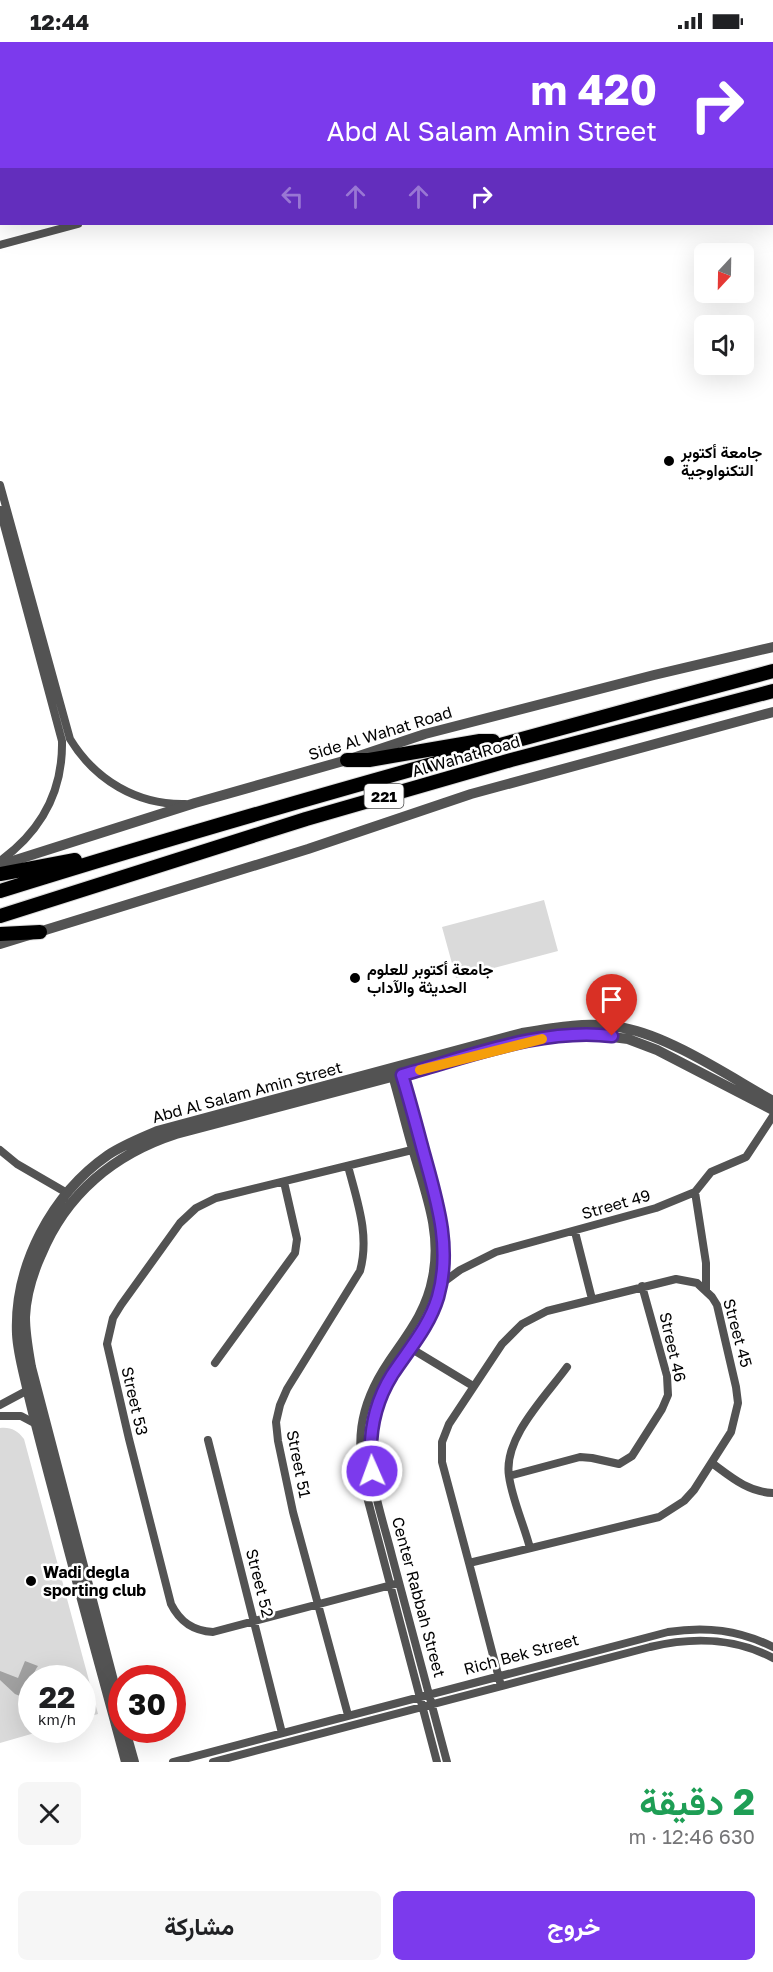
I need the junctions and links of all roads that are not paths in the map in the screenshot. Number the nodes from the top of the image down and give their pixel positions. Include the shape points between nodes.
1 (74, 225) edge
2 (0, 245) edge
3 (0, 485) edge
4 (0, 510) edge
5 (773, 647) edge
6 (773, 671) edge
7 (773, 691) edge
8 (773, 712) edge
9 (504, 743) junction
10 (347, 760) junction
11 (195, 803) junction
12 (101, 860) junction
13 (0, 863) edge
14 (0, 874) edge
15 (0, 891) edge
16 (0, 916) edge
17 (40, 932) junction
18 (0, 934) edge
19 (0, 944) edge
20 (396, 1072) junction
21 (773, 1101) edge
22 (773, 1110) edge
23 (773, 1116) edge
24 (175, 1130) junction
25 (0, 1150) edge
26 (412, 1150) junction
27 (348, 1166) junction
28 (428, 1168) junction
29 (418, 1171) junction
30 (284, 1182) junction
31 (695, 1192) junction
32 (67, 1193) junction
33 (575, 1232) junction
34 (441, 1284) junction
35 (642, 1286) junction
36 (706, 1290) junction
37 (592, 1299) junction
38 (402, 1343) junction
39 (411, 1349) junction
40 (215, 1363) dead end
41 (567, 1367) dead end
42 (473, 1386) junction
43 (32, 1389) junction
44 (0, 1405) edge
45 (0, 1416) edge
46 (36, 1424) junction
47 (44, 1435) junction
48 (208, 1440) dead end
49 (712, 1463) junction
50 (509, 1476) junction
51 (773, 1493) edge
52 (530, 1548) junction
53 (469, 1563) junction
54 (395, 1584) junction
55 (318, 1604) junction
56 (254, 1621) junction
57 (773, 1647) edge
58 (773, 1659) edge
59 (108, 1665) edge
60 (499, 1675) junction
61 (501, 1686) junction
62 (429, 1694) junction
63 (420, 1696) junction
64 (432, 1705) junction
65 (422, 1707) junction
66 (348, 1715) junction
67 (282, 1733) junction
68 (129, 1743) edge
69 (211, 1751) junction
70 (126, 1762) edge
71 (134, 1762) edge
72 (173, 1762) edge
73 (214, 1762) edge
74 (437, 1762) edge
75 (447, 1762) edge

1 - 2 street
3 - 11 street via 75,749 99,774 128,792 160,802
4 - 13 street via 62,741 58,783 46,813 27,839
5 - 10 street, Side Al Wahat Road via 425,734
6 - 9 highway, Al Wahat Road / 221
7 - 16 highway, Al Wahat Road / 221 via 306,819
8 - 17 street via 471,794
9 - 10 highway via 480,741 369,760
9 - 12 highway, Al Wahat Road / 221
10 - 11 street, Side Al Wahat Road
11 - 13 street, Side Al Wahat Road
12 - 14 highway via 69,861
12 - 15 highway, Al Wahat Road / 221
17 - 18 highway
17 - 19 street
20 - 21 street, Abd Al Salam Amin Street via 549,1028 605,1025 661,1040
20 - 22 street, Abd Al Salam Amin Street via 534,1040 597,1034 628,1039 657,1050
20 - 24 street, Abd Al Salam Amin Street
20 - 26 street, Center Rabbah Street
20 - 28 street, Center Rabbah Street
23 - 31 street, Street 49 via 746,1157 711,1172
24 - 32 street, Abd Al Salam Amin Street via 141,1138 110,1154
24 - 43 street, Abd Al Salam Amin Street via 105,1170 71,1202 53,1228 35,1269 27,1301
25 - 32 street
26 - 27 street, Street 53
26 - 29 street, Center Rabbah Street
27 - 30 street, Street 53
27 - 55 street, Street 51 via 365,1239 360,1271 287,1389 276,1422 293,1512
28 - 29 street
28 - 34 street, Center Rabbah Street via 443,1229
29 - 38 street, Center Rabbah Street via 433,1222 434,1264 424,1306
30 - 40 street via 296,1232 295,1253
30 - 56 street, Street 53 via 216,1198 187,1215 121,1305 113,1318 107,1344 175,1612 187,1625 204,1631
31 - 33 street, Street 49
31 - 36 street via 706,1263
32 - 43 street, Abd Al Salam Amin Street via 38,1239 19,1300 18,1352
33 - 34 street, Street 49 via 496,1252
33 - 37 street
34 - 39 street, Center Rabbah Street via 432,1311
35 - 36 street, Street 45 via 676,1279
35 - 37 street, Street 45
35 - 50 street, Street 46 via 669,1387 662,1409 632,1456 619,1464 580,1457
36 - 49 street, Street 45 via 717,1305 738,1403 731,1432
37 - 42 street, Street 45 via 547,1311 522,1324 502,1344
38 - 39 street
38 - 54 street, Center Rabbah Street via 371,1394 359,1440 361,1471
39 - 42 street
39 - 54 street, Center Rabbah Street via 385,1389 370,1443
41 - 50 street via 515,1439 508,1463
42 - 53 street, Street 45 via 444,1433 441,1452
43 - 44 street
43 - 46 street, Abd Al Salam Amin Street
43 - 47 street, Abd Al Salam Amin Street
45 - 46 street via 21,1416
46 - 47 street, Abd Al Salam Amin Street
47 - 59 street, Abd Al Salam Amin Street
47 - 70 street, Abd Al Salam Amin Street
48 - 56 street, Street 52
49 - 51 street via 753,1490
49 - 52 street, Street 45 via 684,1501 659,1517
50 - 52 street
52 - 53 street, Street 45
53 - 60 street, Street 45
54 - 55 street, Street 53
54 - 62 street, Center Rabbah Street
54 - 63 street, Center Rabbah Street
55 - 56 street, Street 53
55 - 66 street, Street 51
56 - 67 street, Street 52
57 - 60 street, Rich Bek Street via 727,1631 687,1629
58 - 61 street, Rich Bek Street via 741,1645 695,1639
60 - 61 street, Street 45
60 - 62 street, Rich Bek Street
61 - 64 street, Rich Bek Street
62 - 63 street, Rich Bek Street
62 - 64 street, Center Rabbah Street
63 - 65 street, Center Rabbah Street
63 - 66 street, Rich Bek Street
64 - 65 street, Rich Bek Street
64 - 75 street, Center Rabbah Street
65 - 73 street, Rich Bek Street
65 - 74 street, Center Rabbah Street
66 - 67 street, Rich Bek Street
67 - 69 street, Rich Bek Street
68 - 71 street
69 - 72 street, Rich Bek Street
69 - 73 street

